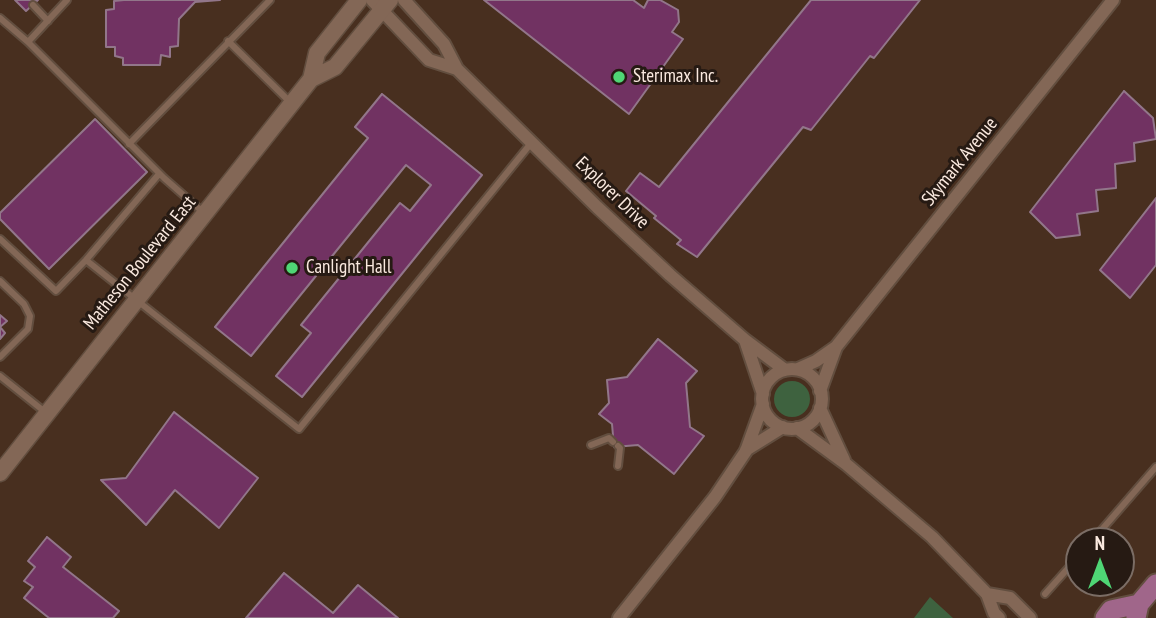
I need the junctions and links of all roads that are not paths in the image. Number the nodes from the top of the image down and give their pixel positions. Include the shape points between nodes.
1 (67, 0) edge
2 (270, 0) edge
3 (359, 0) edge
4 (404, 0) edge
5 (1113, 0) edge
6 (381, 3) edge
7 (33, 5) dead end
8 (0, 18) edge
9 (48, 21) junction
10 (228, 41) junction
11 (28, 42) junction
12 (457, 69) junction
13 (311, 79) junction
14 (291, 103) junction
15 (532, 142) junction
16 (129, 144) junction
17 (159, 174) junction
18 (206, 215) junction
19 (0, 239) edge
20 (86, 260) junction
21 (0, 281) edge
22 (137, 301) junction
23 (745, 340) junction
24 (836, 346) junction
25 (0, 357) edge
26 (798, 369) junction
27 (785, 370) junction
28 (0, 376) edge
29 (820, 391) junction
30 (763, 399) junction
31 (820, 408) junction
32 (47, 414) junction
33 (783, 427) junction
34 (797, 428) junction
35 (591, 445) dead end
36 (746, 451) junction
37 (846, 464) junction
38 (618, 466) dead end
39 (1156, 467) edge
40 (0, 473) edge
41 (1104, 527) edge
42 (1065, 572) edge
43 (1156, 584) edge
44 (987, 594) junction
45 (1045, 594) dead end
46 (1137, 611) edge
47 (620, 618) edge
48 (999, 618) edge
49 (1030, 618) edge
50 (1105, 618) edge

1 - 9 lane
2 - 10 lane
3 - 13 street, Matheson Boulevard East via 317,52
4 - 12 street, Explorer Drive via 444,44
5 - 24 street, Skymark Avenue
6 - 12 street, Explorer Drive via 429,60
6 - 13 street, Matheson Boulevard East via 334,67
7 - 9 lane
8 - 11 lane
9 - 11 lane
10 - 14 lane
10 - 16 lane
11 - 16 lane
12 - 15 street, Explorer Drive
13 - 14 street, Matheson Boulevard East
14 - 18 street, Matheson Boulevard East
15 - 22 lane via 299,429
15 - 23 street, Explorer Drive
16 - 17 lane
17 - 18 lane
17 - 20 lane
18 - 22 street, Matheson Boulevard East
19 - 20 lane via 56,291
20 - 22 lane
21 - 25 lane via 30,316 28,329
22 - 32 street, Matheson Boulevard East
23 - 27 street, Explorer Drive
23 - 30 street
24 - 26 street, Skymark Avenue
24 - 29 street, Skymark Avenue
26 - 27 street
26 - 29 street via 813,377
27 - 30 street via 769,380
28 - 32 lane
29 - 31 street
30 - 33 street via 769,418
30 - 36 street
31 - 34 street via 813,420
31 - 37 street
32 - 40 street, Matheson Boulevard East
33 - 34 street
33 - 36 street
34 - 37 street
35 - 38 lane via 609,438 620,448
36 - 47 street
37 - 44 street via 932,537
39 - 41 lane
42 - 45 lane
43 - 46 main road
44 - 48 street
44 - 49 street via 1010,598
46 - 50 main road via 1111,610

